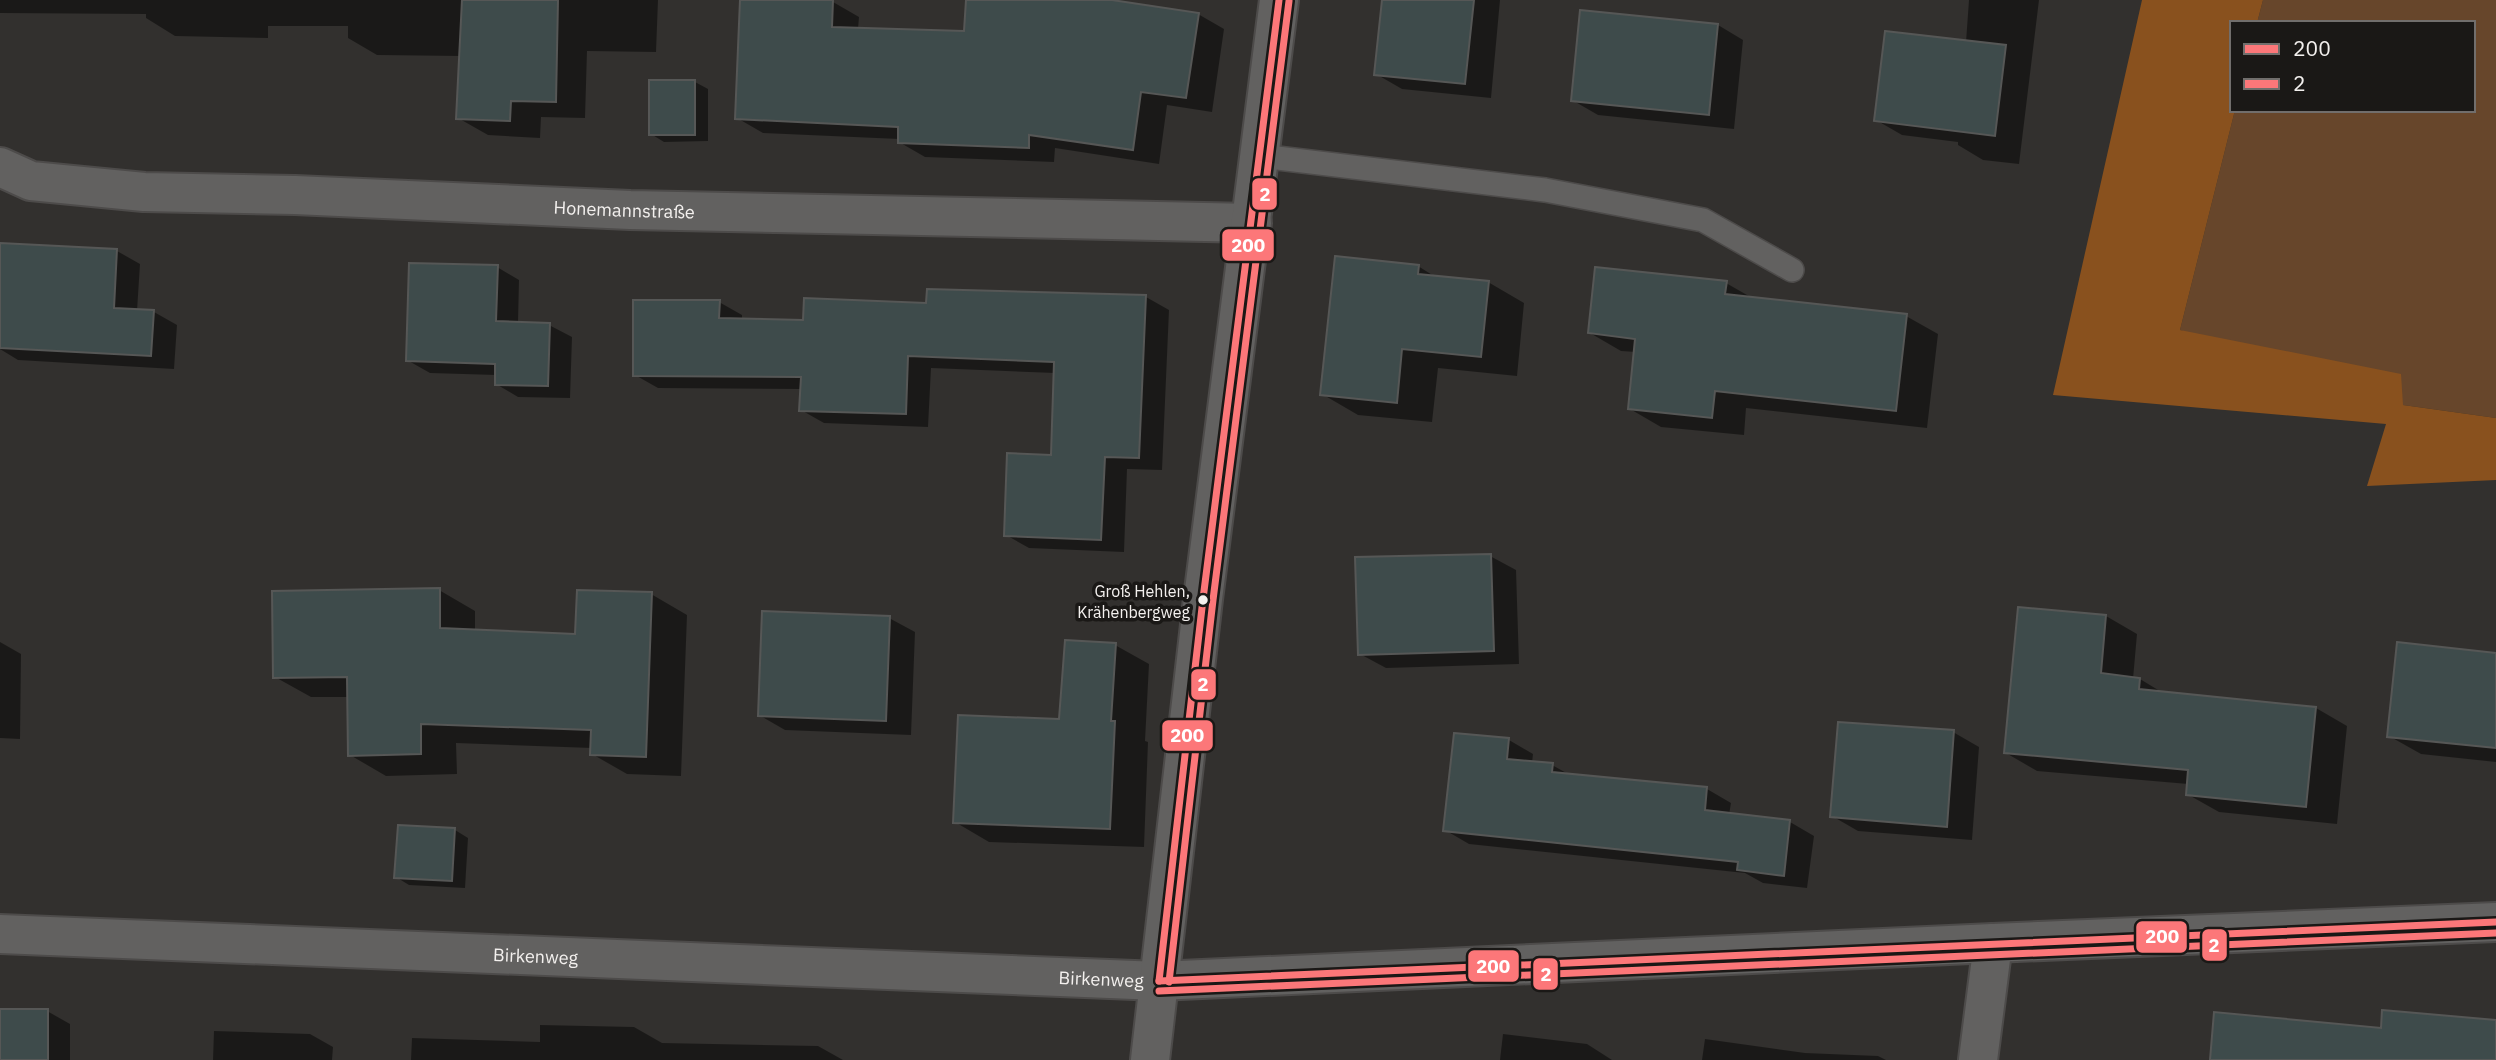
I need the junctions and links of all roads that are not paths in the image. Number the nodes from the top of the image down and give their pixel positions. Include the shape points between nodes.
1 (1279, 0) edge
2 (1260, 156) junction
3 (0, 167) edge
4 (1252, 223) junction
5 (1792, 270) dead end
6 (2496, 922) edge
7 (0, 934) edge
8 (1993, 943) junction
9 (1159, 981) junction
10 (1150, 1060) edge
11 (1978, 1060) edge

1 - 2 street
2 - 4 street
2 - 5 lane via 1545,190 1703,220
3 - 4 street, Honemannstraße via 32,181 144,192 630,210
4 - 9 street
6 - 8 street, Birkenweg
7 - 9 street, Birkenweg
8 - 9 street, Birkenweg
8 - 11 street
9 - 10 street

